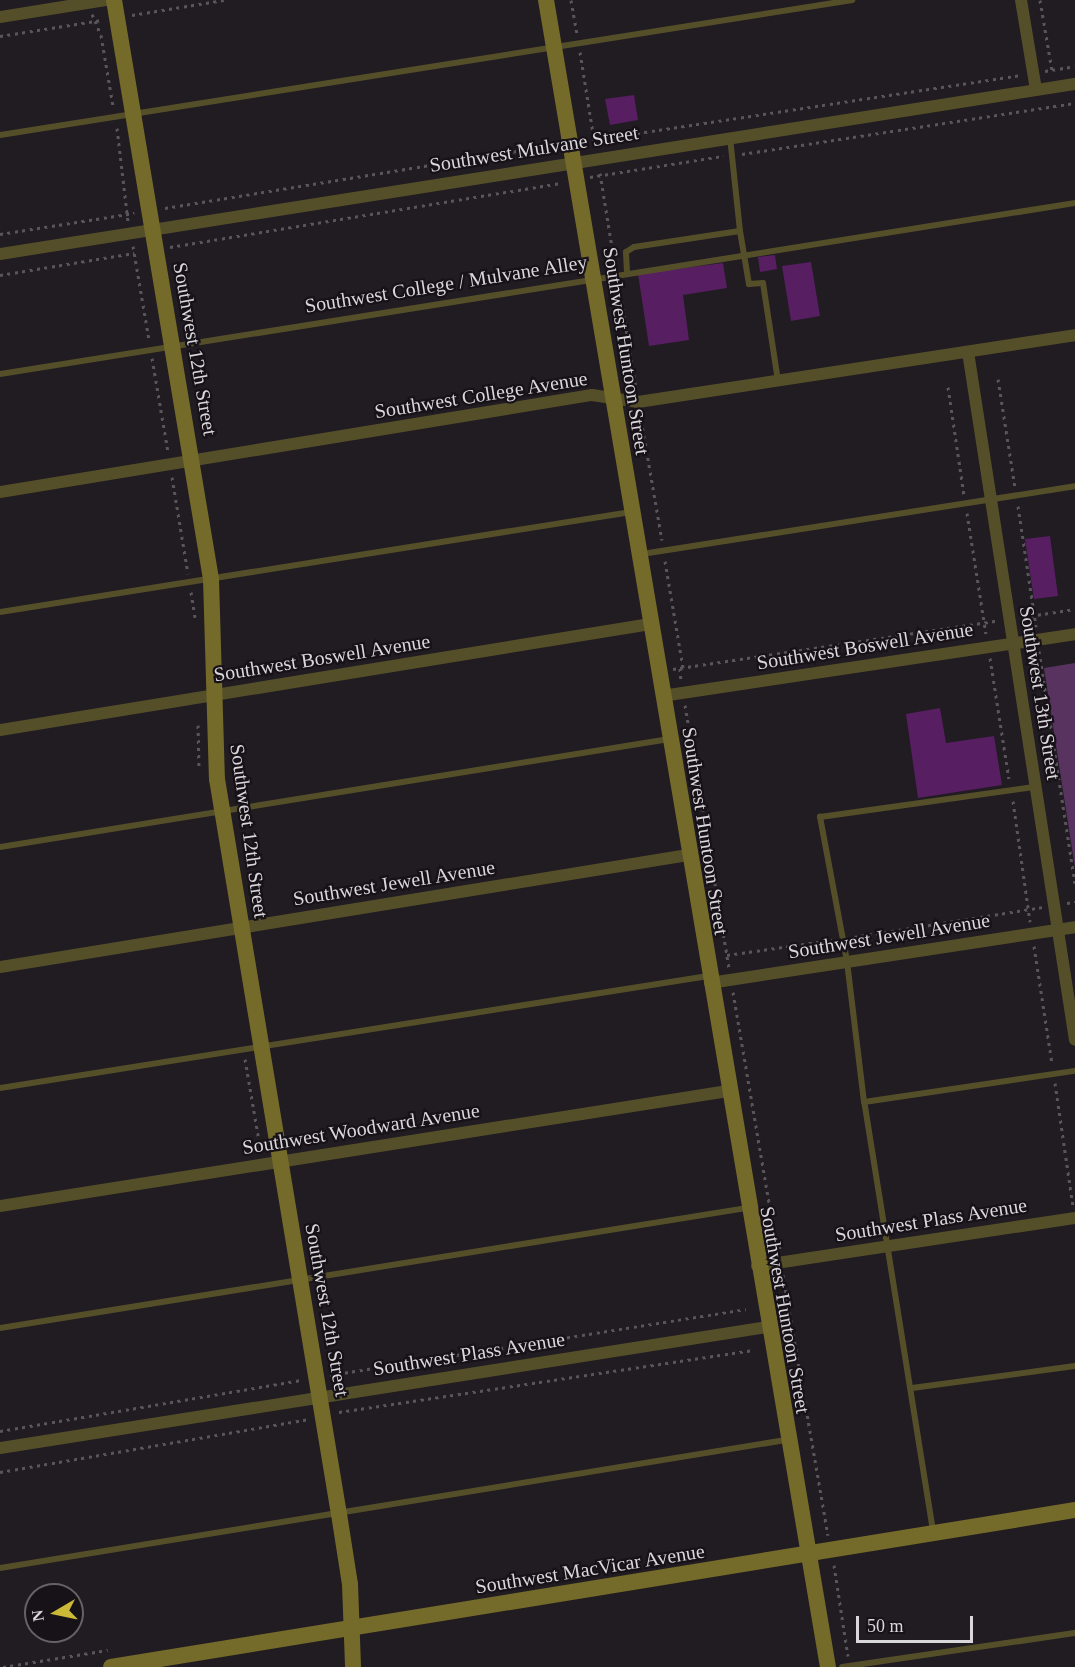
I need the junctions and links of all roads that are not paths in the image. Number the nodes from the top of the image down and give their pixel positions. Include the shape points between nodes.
1 (106, 0) edge
2 (114, 0) edge
3 (546, 0) edge
4 (852, 0) edge
5 (1021, 0) edge
6 (0, 17) edge
7 (554, 46) junction
8 (1075, 84) edge
9 (1036, 90) junction
10 (134, 113) junction
11 (0, 135) edge
12 (730, 138) junction
13 (574, 162) junction
14 (1075, 203) edge
15 (153, 230) junction
16 (740, 231) junction
17 (0, 254) edge
18 (744, 254) junction
19 (627, 272) junction
20 (593, 278) junction
21 (1075, 335) edge
22 (173, 345) junction
23 (968, 352) junction
24 (0, 374) edge
25 (778, 381) junction
26 (612, 397) junction
27 (192, 461) junction
28 (1075, 486) edge
29 (0, 492) edge
30 (990, 500) junction
31 (631, 512) junction
32 (638, 555) junction
33 (211, 579) junction
34 (0, 612) edge
35 (650, 624) junction
36 (1075, 634) edge
37 (1012, 644) junction
38 (215, 696) junction
39 (662, 696) junction
40 (0, 730) edge
41 (669, 739) junction
42 (1034, 787) junction
43 (222, 812) junction
44 (0, 847) edge
45 (688, 855) junction
46 (1075, 927) edge
47 (241, 928) junction
48 (1058, 930) junction
49 (847, 961) junction
50 (0, 967) edge
51 (709, 980) junction
52 (1075, 1040) edge
53 (260, 1044) junction
54 (1075, 1071) edge
55 (0, 1088) edge
56 (728, 1091) junction
57 (864, 1102) junction
58 (280, 1161) junction
59 (0, 1206) edge
60 (747, 1208) junction
61 (1075, 1218) edge
62 (888, 1246) junction
63 (757, 1266) junction
64 (300, 1278) junction
65 (767, 1327) junction
66 (0, 1328) edge
67 (1075, 1366) edge
68 (912, 1388) junction
69 (320, 1398) junction
70 (786, 1440) junction
71 (0, 1449) edge
72 (1075, 1510) edge
73 (339, 1514) junction
74 (933, 1532) junction
75 (806, 1553) junction
76 (0, 1568) edge
77 (350, 1629) junction
78 (1075, 1633) edge
79 (846, 1666) edge
80 (111, 1667) edge
81 (353, 1667) edge
82 (828, 1667) edge

1 - 6 street
2 - 10 main road, Southwest 12th Street
3 - 7 main road, Southwest Huntoon Street
4 - 7 lane
5 - 9 street
7 - 10 lane
7 - 13 main road, Southwest Huntoon Street
8 - 9 street, Southwest Mulvane Street
9 - 12 street, Southwest Mulvane Street
10 - 11 lane
10 - 15 main road, Southwest 12th Street
12 - 13 street, Southwest Mulvane Street
12 - 16 lane
13 - 15 street, Southwest Mulvane Street
13 - 20 main road, Southwest Huntoon Street
14 - 18 lane, Southwest College / Mulvane Alley
15 - 17 street, Southwest Mulvane Street
15 - 22 main road, Southwest 12th Street
16 - 18 lane
16 - 19 lane via 634,247 626,252
18 - 19 lane, Southwest College / Mulvane Alley
18 - 25 lane via 749,284 763,283
19 - 20 lane, Southwest College / Mulvane Alley
20 - 22 lane, Southwest College / Mulvane Alley
20 - 26 main road, Southwest Huntoon Street
21 - 23 street, Southwest College Avenue
22 - 24 lane, Southwest College / Mulvane Alley
22 - 27 main road, Southwest 12th Street
23 - 25 street, Southwest College Avenue
23 - 30 street, Southwest 13th Street
25 - 26 street, Southwest College Avenue via 638,402
26 - 27 street, Southwest College Avenue via 592,395
26 - 31 main road, Southwest Huntoon Street
27 - 29 street, Southwest College Avenue
27 - 33 main road, Southwest 12th Street
28 - 30 lane
30 - 32 lane
30 - 37 street, Southwest 13th Street
31 - 32 main road, Southwest Huntoon Street
31 - 33 lane
32 - 35 main road, Southwest Huntoon Street
33 - 34 lane
33 - 38 main road, Southwest 12th Street
35 - 38 street, Southwest Boswell Avenue
35 - 39 main road, Southwest Huntoon Street
36 - 37 street, Southwest Boswell Avenue
37 - 39 street, Southwest Boswell Avenue
37 - 42 street, Southwest 13th Street
38 - 40 street, Southwest Boswell Avenue
38 - 43 main road, Southwest 12th Street
39 - 41 main road, Southwest Huntoon Street
41 - 43 lane
41 - 45 main road, Southwest Huntoon Street
42 - 48 street, Southwest 13th Street
42 - 49 lane via 820,817
43 - 44 lane
43 - 47 main road, Southwest 12th Street
45 - 47 street, Southwest Jewell Avenue
45 - 51 main road, Southwest Huntoon Street
46 - 48 street, Southwest Jewell Avenue
47 - 50 street, Southwest Jewell Avenue
47 - 53 main road, Southwest 12th Street
48 - 49 street, Southwest Jewell Avenue
48 - 52 street, Southwest 13th Street
49 - 51 street, Southwest Jewell Avenue via 731,980
49 - 57 lane
51 - 53 lane
51 - 56 main road, Southwest Huntoon Street
53 - 55 lane
53 - 58 main road, Southwest 12th Street
54 - 57 lane
56 - 58 street, Southwest Woodward Avenue
56 - 60 main road, Southwest Huntoon Street
57 - 62 lane
58 - 59 street, Southwest Woodward Avenue
58 - 64 main road, Southwest 12th Street
60 - 63 main road, Southwest Huntoon Street
60 - 64 lane
61 - 62 street, Southwest Plass Avenue
62 - 63 street, Southwest Plass Avenue
62 - 68 lane
63 - 65 main road, Southwest Huntoon Street
64 - 66 lane
64 - 69 main road, Southwest 12th Street
65 - 69 street, Southwest Plass Avenue
65 - 70 main road, Southwest Huntoon Street
67 - 68 lane
68 - 74 lane
69 - 71 street, Southwest Plass Avenue
69 - 73 main road, Southwest 12th Street
70 - 73 lane
70 - 75 main road, Southwest Huntoon Street
72 - 74 main road, Southwest MacVicar Avenue
73 - 76 lane
73 - 77 main road, Southwest 12th Street via 350,1584
74 - 75 main road, Southwest MacVicar Avenue
75 - 77 main road, Southwest MacVicar Avenue
75 - 82 main road, Southwest Huntoon Street
77 - 80 main road, Southwest MacVicar Avenue
77 - 81 main road, Southwest 12th Street
78 - 79 lane

